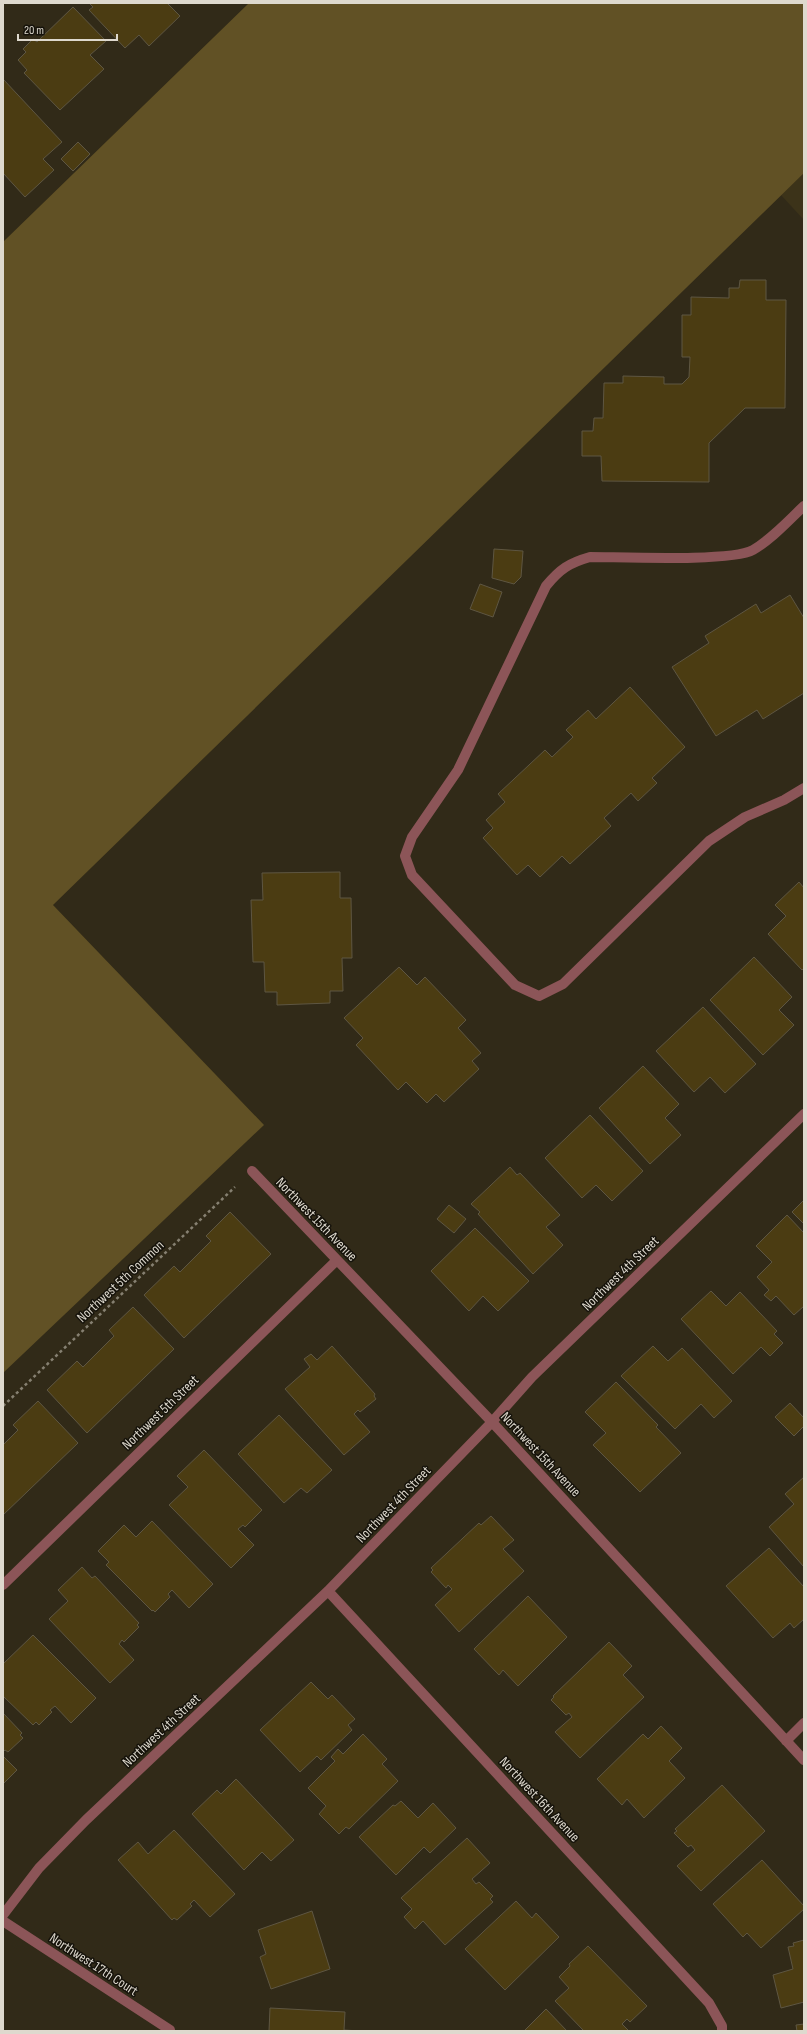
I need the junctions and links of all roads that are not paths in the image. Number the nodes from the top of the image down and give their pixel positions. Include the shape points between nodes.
1 (804, 506) edge
2 (804, 788) edge
3 (804, 1114) edge
4 (252, 1171) road end
5 (337, 1260) junction
6 (492, 1422) junction
7 (3, 1584) edge
8 (328, 1591) junction
9 (804, 1723) edge
10 (786, 1741) junction
11 (804, 1760) edge
12 (3, 1915) edge
13 (3, 1920) edge
14 (170, 2030) edge
15 (722, 2031) edge

1 - 2 street via 752,551 721,557 590,557 572,562 558,572 546,586 458,770 412,837 404,856 412,875 515,985 539,996 563,984 709,842 745,817
3 - 6 street, Northwest 4th Street via 532,1377
4 - 5 street, Northwest 15th Avenue
5 - 6 street, Northwest 15th Avenue
5 - 7 street, Northwest 5th Street
6 - 8 street, Northwest 4th Street
6 - 10 street, Northwest 15th Avenue
8 - 12 street, Northwest 4th Street via 86,1820 39,1868
8 - 15 street, Northwest 16th Avenue via 709,2003 722,2026
9 - 10 street
10 - 11 street, Northwest 15th Avenue
13 - 14 street, Northwest 17th Court

